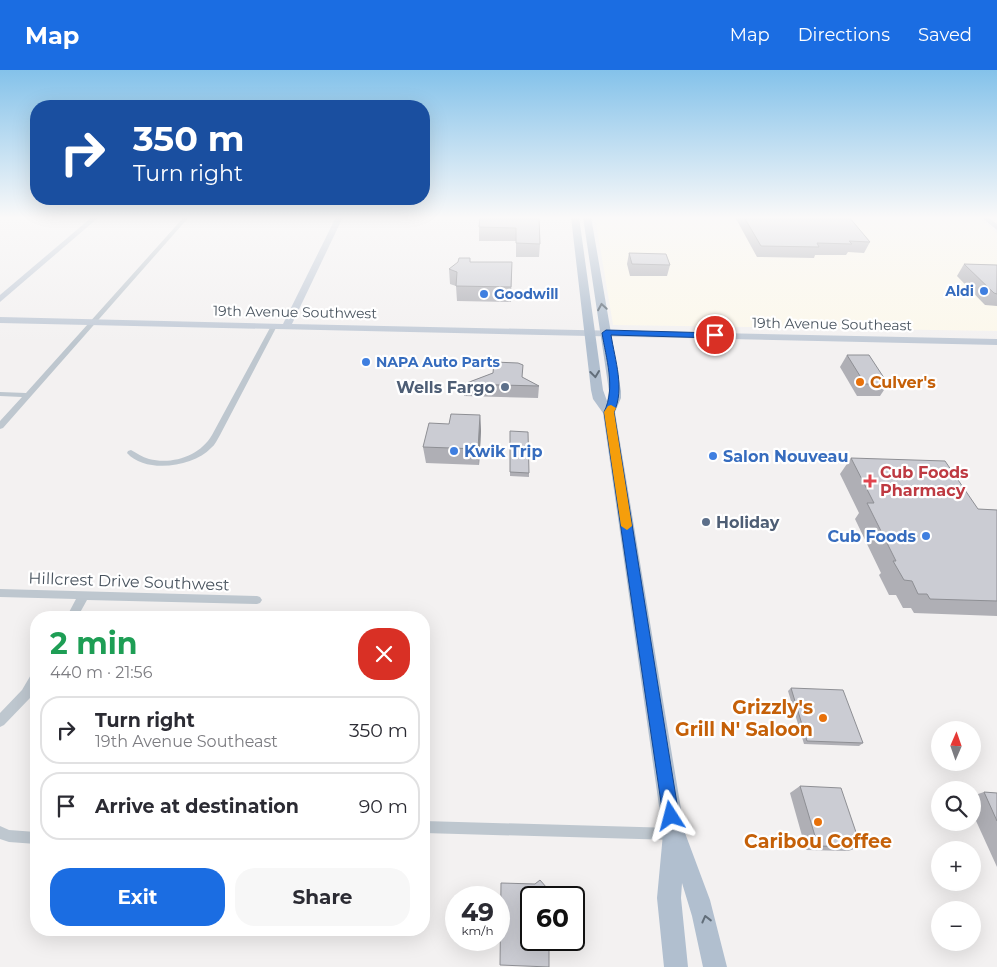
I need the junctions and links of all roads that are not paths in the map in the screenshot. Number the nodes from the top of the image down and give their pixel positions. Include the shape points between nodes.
1 (47, 259) edge
2 (151, 259) edge
3 (319, 259) edge
4 (580, 259) edge
5 (594, 259) edge
6 (0, 299) edge
7 (0, 320) edge
8 (94, 322) junction
9 (274, 326) junction
10 (286, 326) junction
11 (590, 332) junction
12 (606, 333) junction
13 (997, 342) edge
14 (0, 394) edge
15 (28, 395) junction
16 (609, 412) junction
17 (0, 426) edge
18 (131, 453) dead end
19 (0, 593) edge
20 (84, 595) junction
21 (257, 600) dead end
22 (75, 611) edge
23 (30, 695) edge
24 (0, 721) edge
25 (430, 827) edge
26 (0, 832) edge
27 (674, 834) junction
28 (30, 838) edge
29 (676, 967) edge
30 (714, 967) edge

1 - 6 main road
2 - 8 street
3 - 10 main road
4 - 11 main road
12 -> 5 main road
7 - 8 main road, 19th Avenue Southwest
8 - 9 main road, 19th Avenue Southwest
8 - 15 street
9 - 10 main road, 19th Avenue Southwest
9 - 18 street via 207,449 190,458 167,463 147,462
10 - 11 main road, 19th Avenue Southwest
11 - 12 main road, 19th Avenue Southwest
11 -> 16 main road via 596,390
12 - 13 main road, 19th Avenue Southeast
12 - 16 main road via 615,390
14 - 15 street
15 - 17 street
16 - 27 main road
19 - 20 street, Hillcrest Drive Southwest
20 - 21 street, Hillcrest Drive Southwest
20 - 22 street
23 - 24 street
25 - 27 street
26 - 28 street
27 - 29 main road via 669,898
30 -> 27 main road via 709,932 698,893

